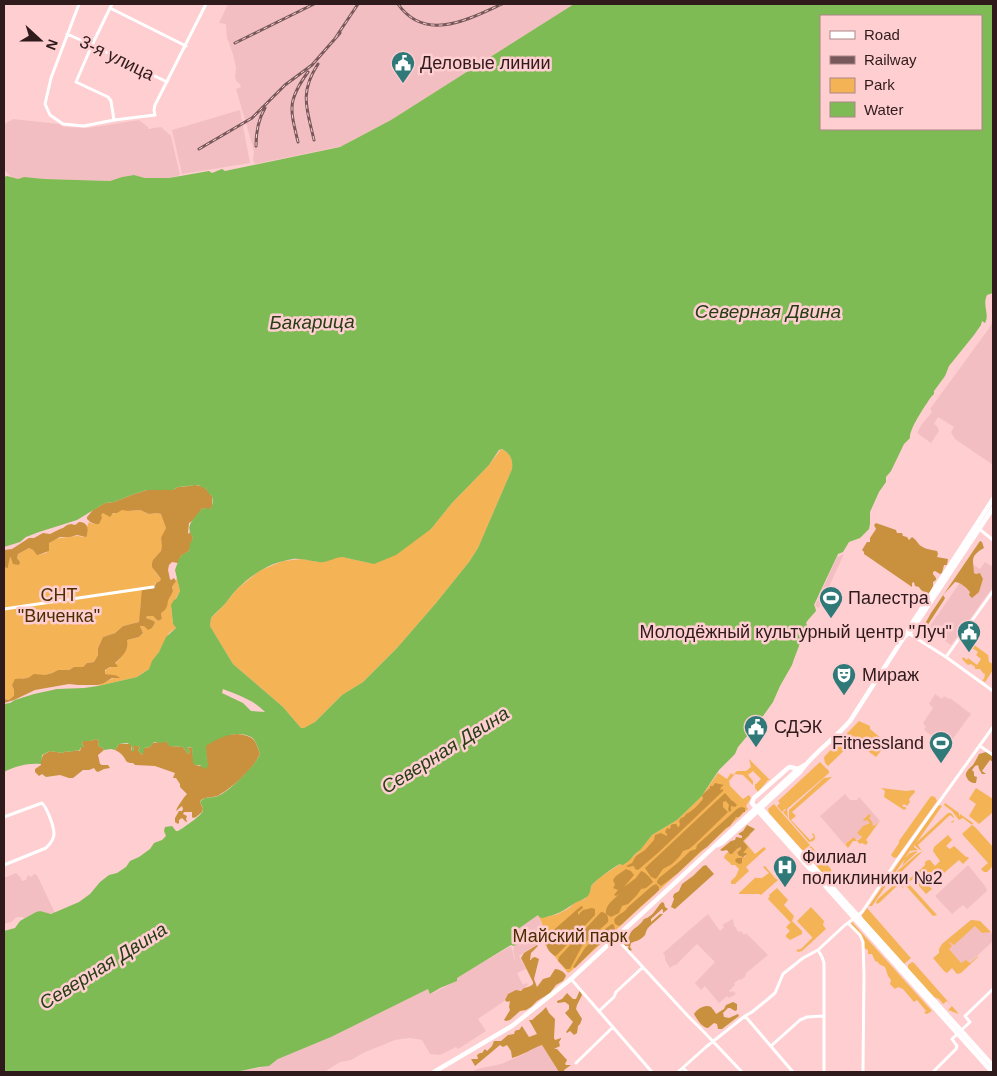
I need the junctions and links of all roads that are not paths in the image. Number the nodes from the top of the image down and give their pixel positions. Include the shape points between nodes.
1 (79, 4) edge
2 (206, 4) edge
3 (111, 6) edge
4 (67, 34) junction
5 (92, 45) junction
6 (186, 46) junction
7 (167, 82) junction
8 (114, 120) junction
9 (993, 499) edge
10 (993, 508) edge
11 (977, 528) junction
12 (993, 540) edge
13 (153, 587) dead end
14 (993, 591) edge
15 (4, 609) edge
16 (908, 633) junction
17 (946, 657) junction
18 (993, 691) edge
19 (993, 727) edge
20 (980, 746) junction
21 (993, 755) edge
22 (805, 765) junction
23 (798, 768) junction
24 (758, 808) junction
25 (4, 817) edge
26 (4, 865) edge
27 (856, 917) junction
28 (848, 923) junction
29 (616, 938) junction
30 (818, 950) junction
31 (643, 967) junction
32 (571, 979) junction
33 (993, 989) edge
34 (599, 1011) junction
35 (744, 1016) junction
36 (823, 1016) junction
37 (613, 1027) junction
38 (959, 1032) junction
39 (714, 1042) junction
40 (771, 1046) junction
41 (576, 1063) dead end
42 (993, 1066) edge
43 (683, 1068) junction
44 (434, 1072) edge
45 (652, 1072) edge
46 (678, 1072) edge
47 (687, 1072) edge
48 (742, 1072) edge
49 (793, 1072) edge
50 (824, 1072) edge
51 (863, 1072) edge
52 (933, 1072) edge
53 (992, 1072) edge

1 - 4 street
2 - 6 street
3 - 5 street
3 - 6 street
4 - 5 street, 3-я улица
4 - 8 street via 45,104 50,115 64,124 84,126
5 - 7 street, 3-я улица
5 - 8 street via 76,82 108,97
6 - 7 street
7 - 8 street via 154,110 155,115
9 - 11 main road
10 - 11 main road
11 - 12 street
11 - 16 main road
13 - 15 street
14 - 17 street
16 - 17 street
16 - 22 main road via 850,721
17 - 18 street
19 - 20 street
20 - 21 street
20 - 27 street
22 - 23 main road
22 - 24 main road
23 - 24 main road
23 - 24 main road via 788,768 754,798 752,802
24 - 27 main road
24 - 29 main road
25 - 26 street via 42,802 54,835 46,848
27 - 28 street
27 - 38 main road
28 - 30 street
28 - 51 street via 863,942
29 - 31 street
29 - 32 main road
30 - 35 street via 783,974 775,993
30 - 36 street via 824,964
31 - 34 street
31 - 39 street
32 - 34 street
32 - 44 main road via 512,1026
33 - 38 street via 965,1016 970,1022
34 - 37 street
35 - 39 street
35 - 40 street
36 - 40 street via 800,1020
36 - 50 street
37 - 41 street
37 - 45 street
38 - 42 main road
38 - 52 street via 952,1039 956,1050
38 - 53 main road
39 - 43 street
39 - 48 street
40 - 49 street
43 - 46 street
43 - 47 street

